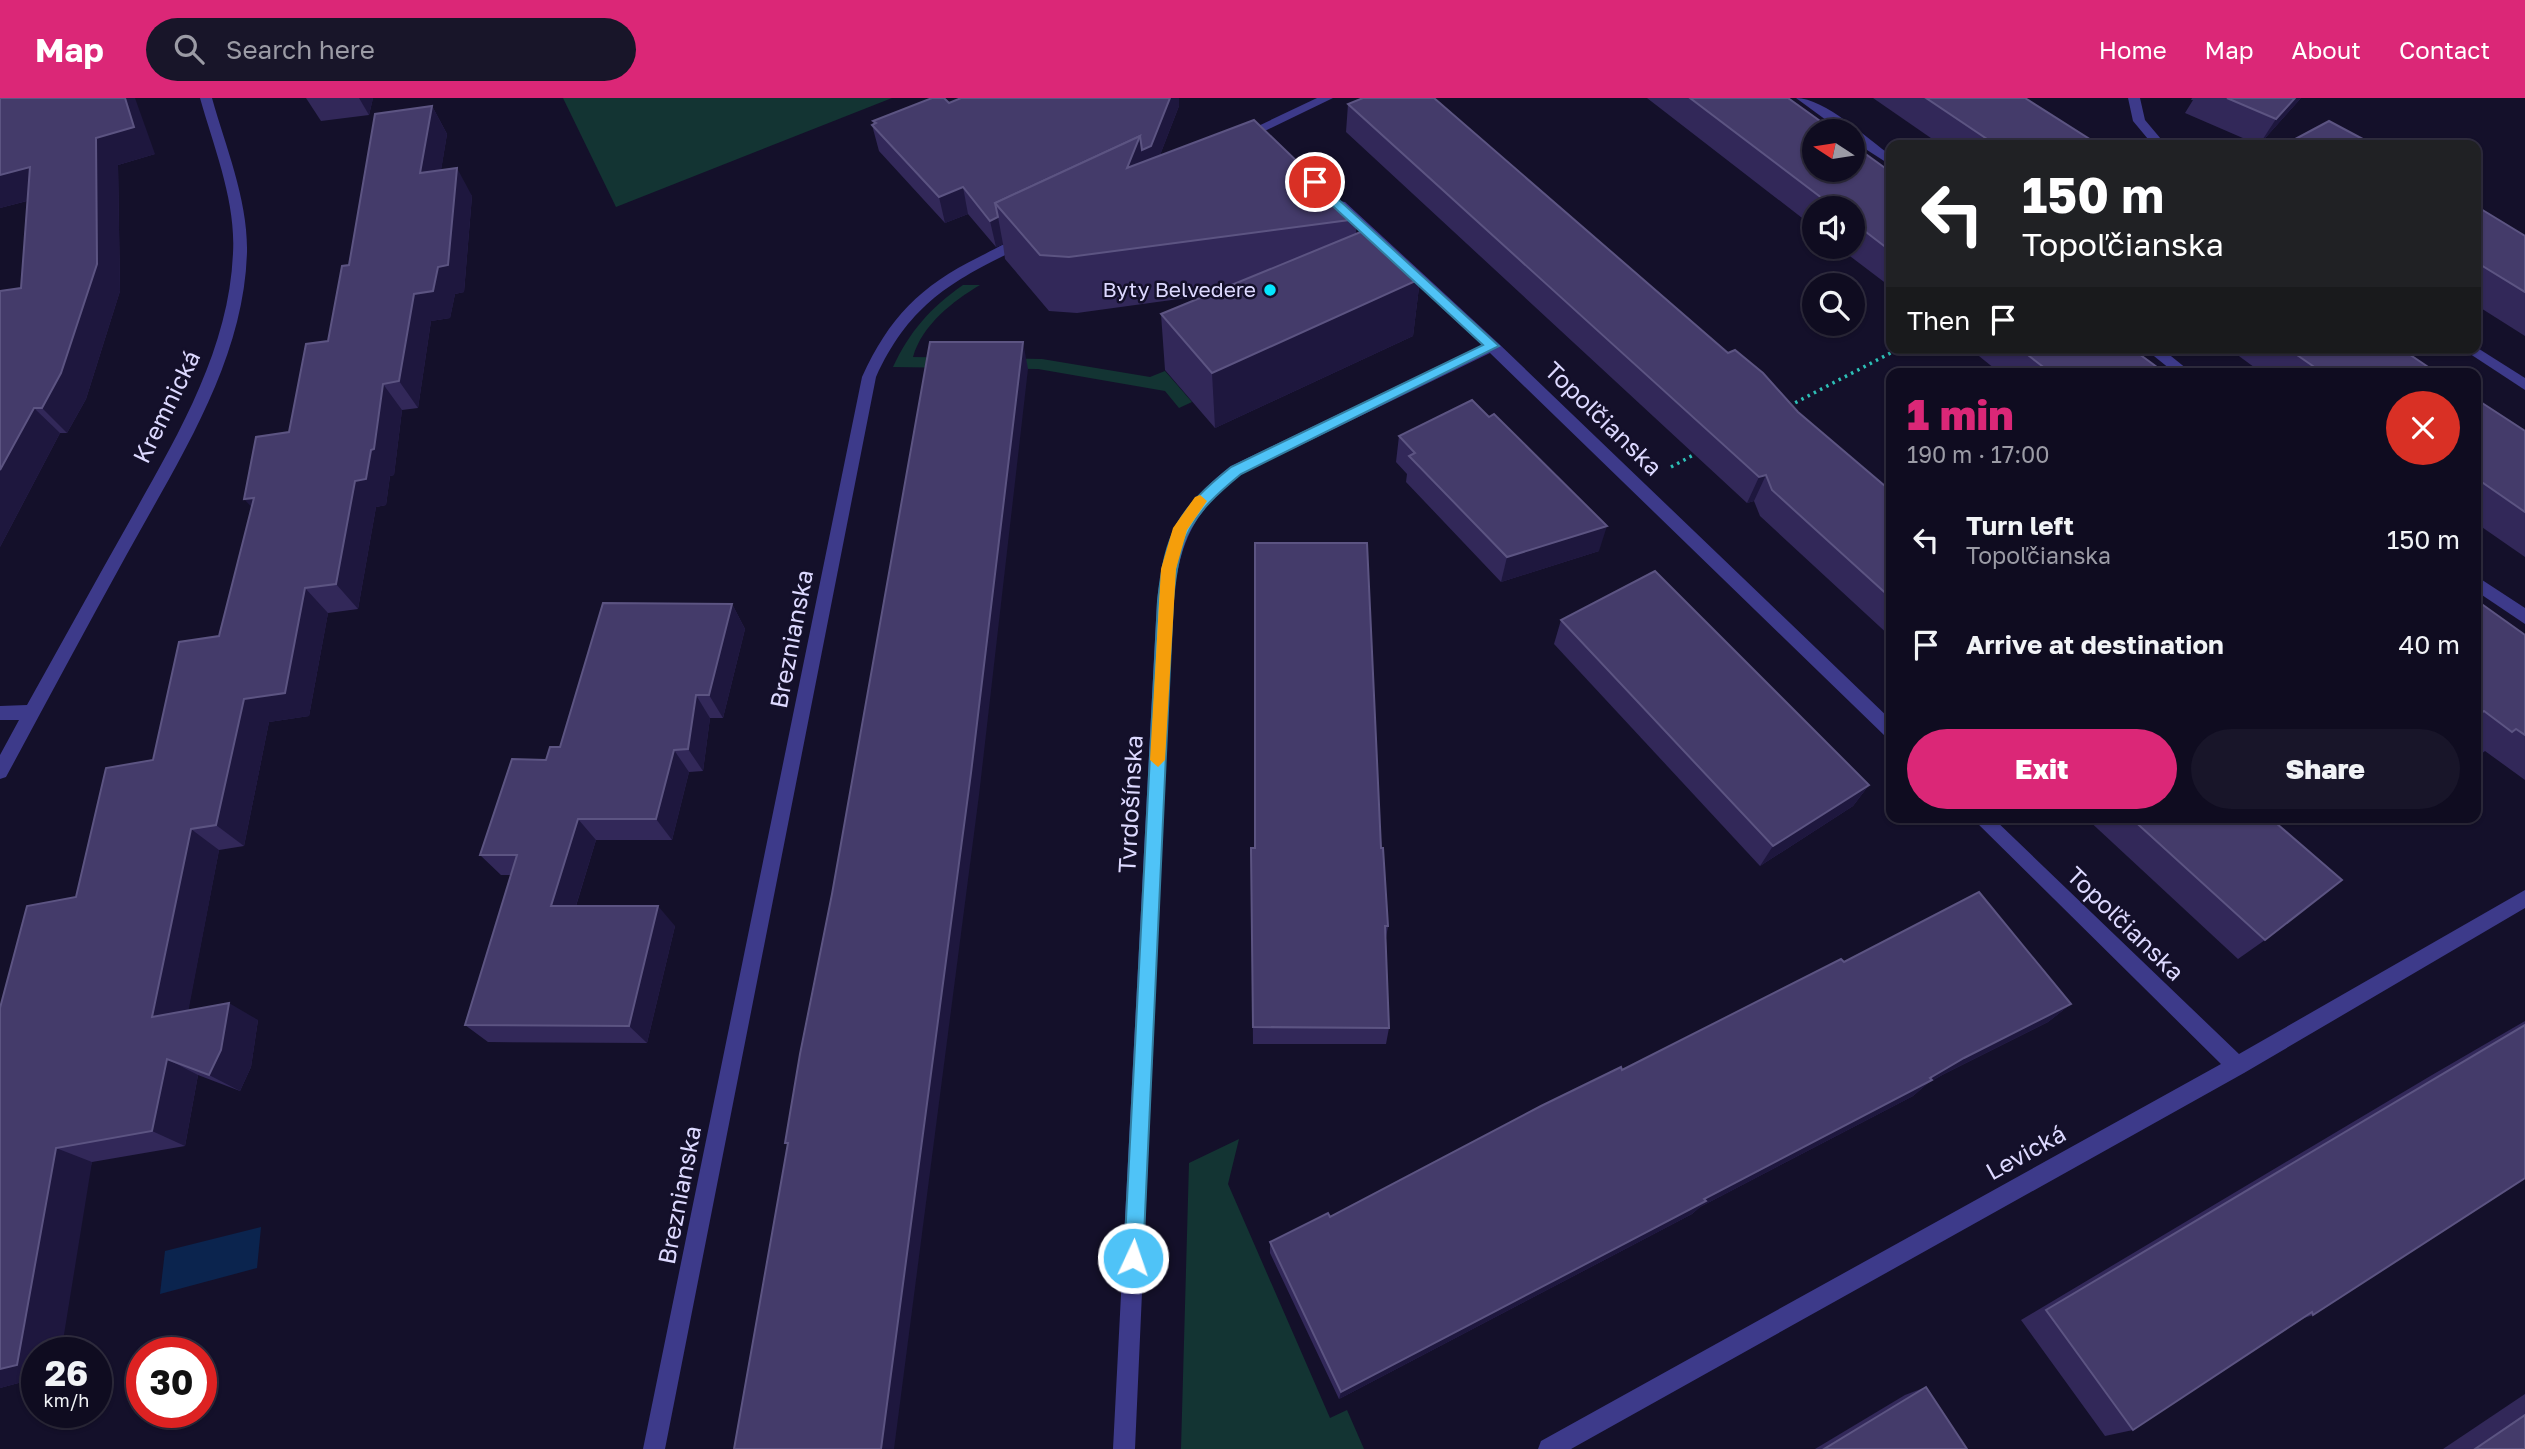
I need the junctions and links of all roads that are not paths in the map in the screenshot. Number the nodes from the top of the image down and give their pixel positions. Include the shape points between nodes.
1 (206, 98) edge
2 (1327, 98) edge
3 (1802, 98) edge
4 (2134, 98) edge
5 (1832, 119) edge
6 (2156, 140) edge
7 (1866, 144) edge
8 (1221, 147) edge
9 (1886, 158) edge
10 (1324, 191) edge
11 (1037, 234) edge
12 (1492, 346) junction
13 (2159, 354) edge
14 (2477, 354) edge
15 (2178, 368) edge
16 (2525, 385) edge
17 (2481, 586) edge
18 (2525, 617) edge
19 (32, 712) junction
20 (0, 713) edge
21 (1886, 726) edge
22 (0, 772) edge
23 (1986, 823) edge
24 (2525, 898) edge
25 (2237, 1066) junction
26 (654, 1449) edge
27 (1124, 1449) edge
28 (1549, 1449) edge

1 - 19 street, Kremnická via 234,201 240,250 235,309 185,435
2 - 8 street via 1262,133
3 - 5 street
4 - 6 street via 2139,121
7 - 9 street
10 - 12 street, Topoľčianska
11 - 26 street, Breznianska via 948,278 909,308 879,351 869,377
12 - 21 street, Topoľčianska
12 - 27 street, Tvrdošínska via 1236,470 1189,513 1174,547 1165,601
13 - 15 street
14 - 16 street
17 - 18 street
19 - 20 street
19 - 22 street, Kremnická
23 - 25 street, Topoľčianska
24 - 25 street, Levická
25 - 28 street, Levická

